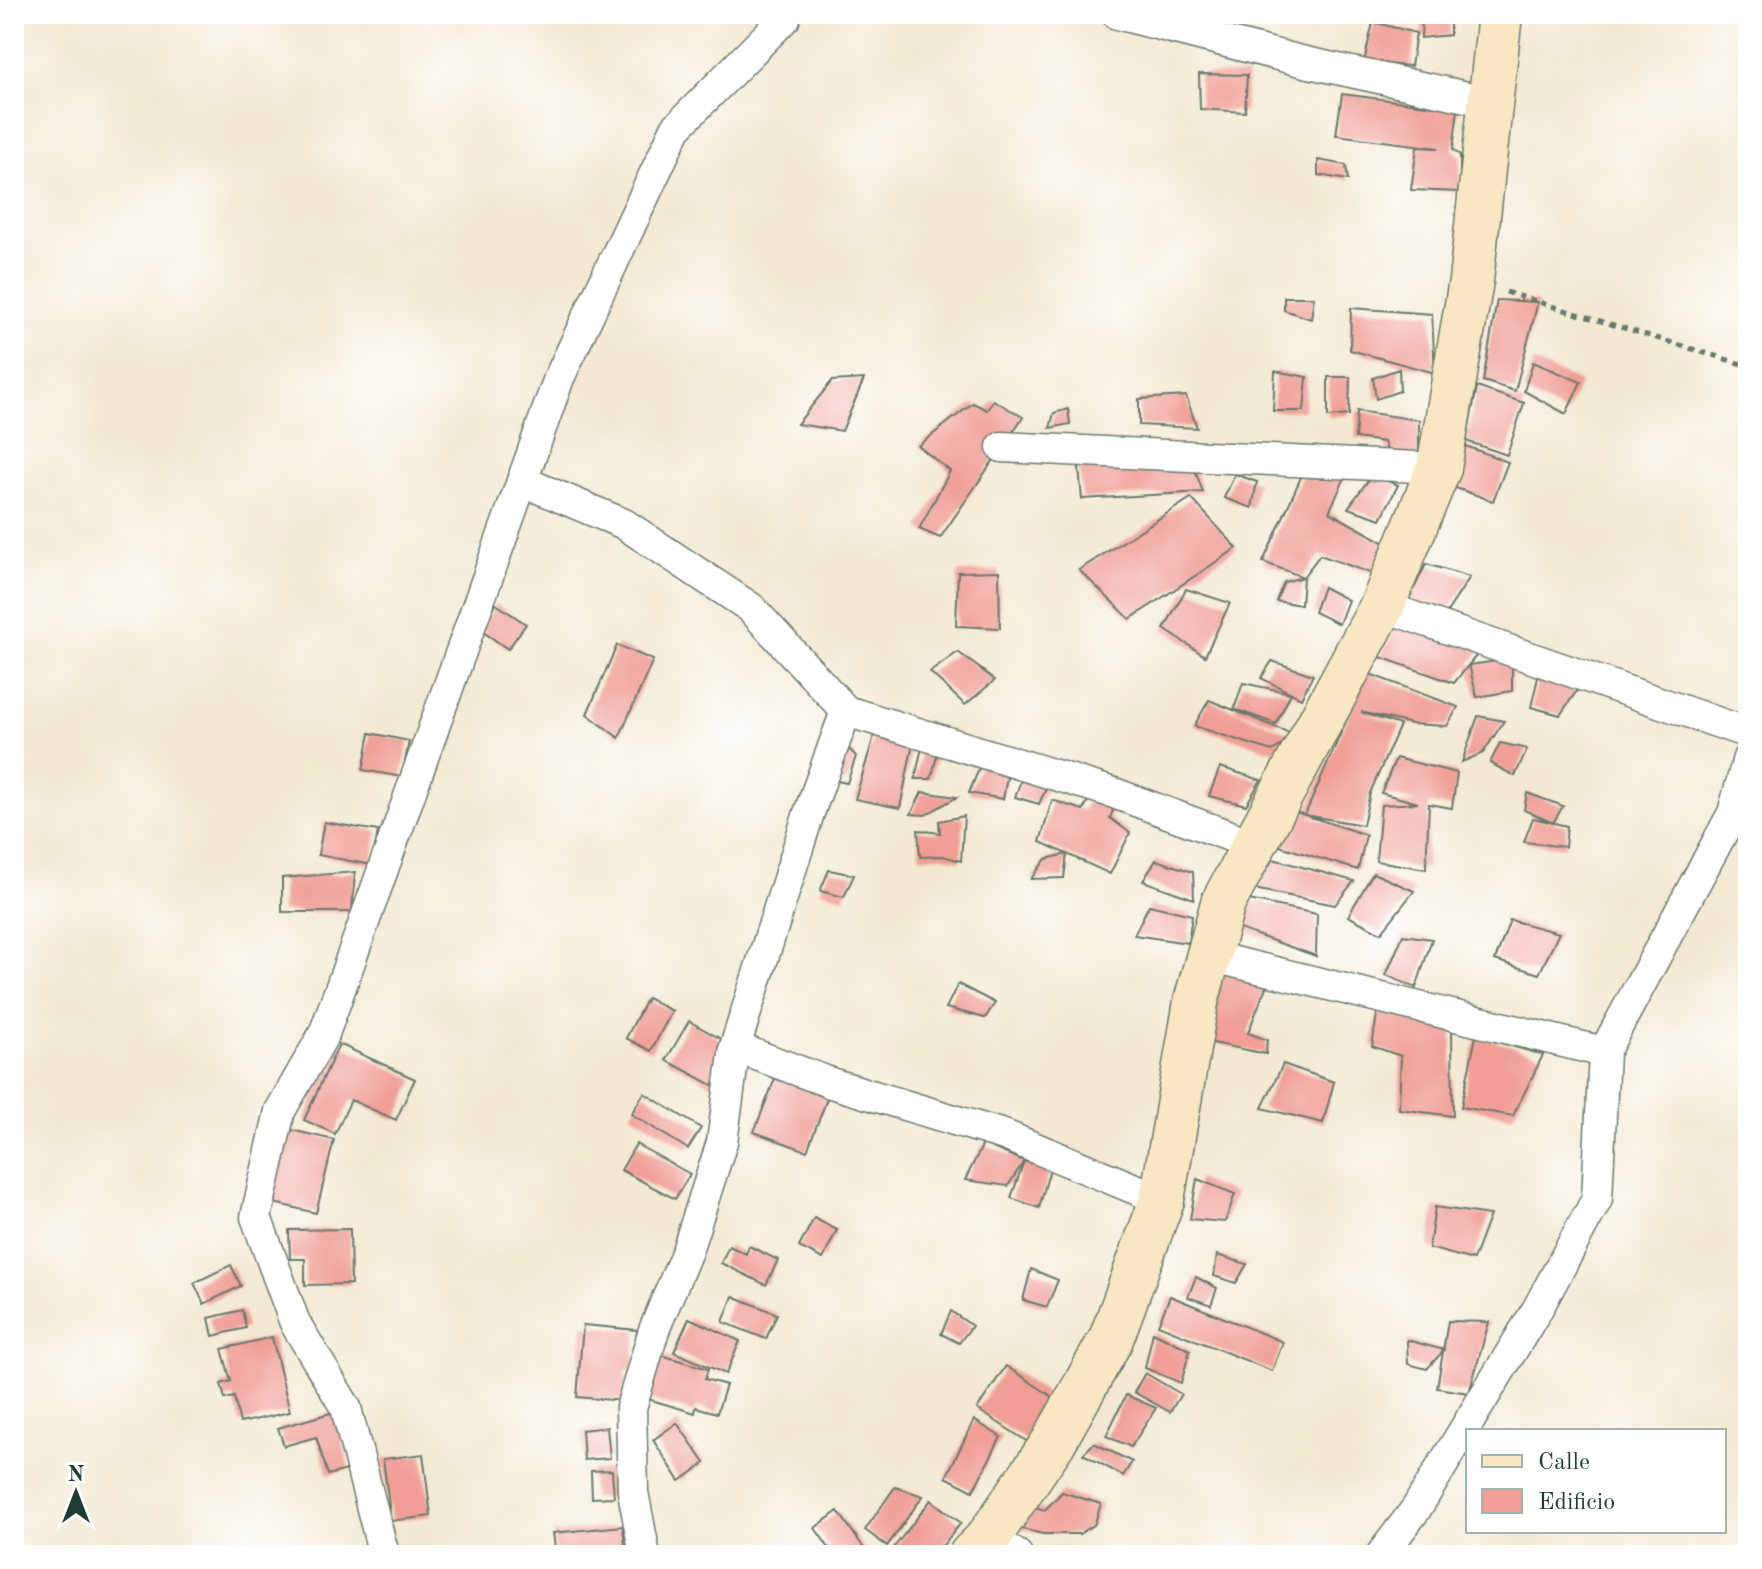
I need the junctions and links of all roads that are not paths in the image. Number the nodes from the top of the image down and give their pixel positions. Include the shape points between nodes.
1 (785, 14) edge
2 (1117, 14) edge
3 (1500, 14) edge
4 (1490, 102) junction
5 (1002, 447) dead end
6 (1439, 468) junction
7 (522, 481) junction
8 (1382, 606) junction
9 (846, 711) junction
10 (1748, 733) edge
11 (1748, 758) edge
12 (1254, 845) junction
13 (1209, 956) junction
14 (735, 1047) junction
15 (1604, 1052) junction
16 (1162, 1200) junction
17 (992, 1549) edge
18 (384, 1555) edge
19 (645, 1555) edge
20 (1381, 1555) edge

1 - 7 street via 676,128 559,378
2 - 4 street
3 - 4 main road
4 - 6 main road via 1471,281
5 - 6 street
6 - 8 main road
7 - 9 street via 624,524 751,608
7 - 18 street via 324,1034 280,1111 256,1217 295,1323 346,1408
8 - 10 street
8 - 12 main road
9 - 12 street via 1114,793
9 - 14 street
11 - 15 street via 1733,813
12 - 13 main road via 1223,903
13 - 15 street
13 - 16 main road via 1196,1002
14 - 16 street via 831,1083 1004,1135
14 - 19 street via 722,1142 631,1408 633,1492
15 - 20 street via 1597,1199 1522,1335 1416,1509
16 - 17 main road via 1111,1339

